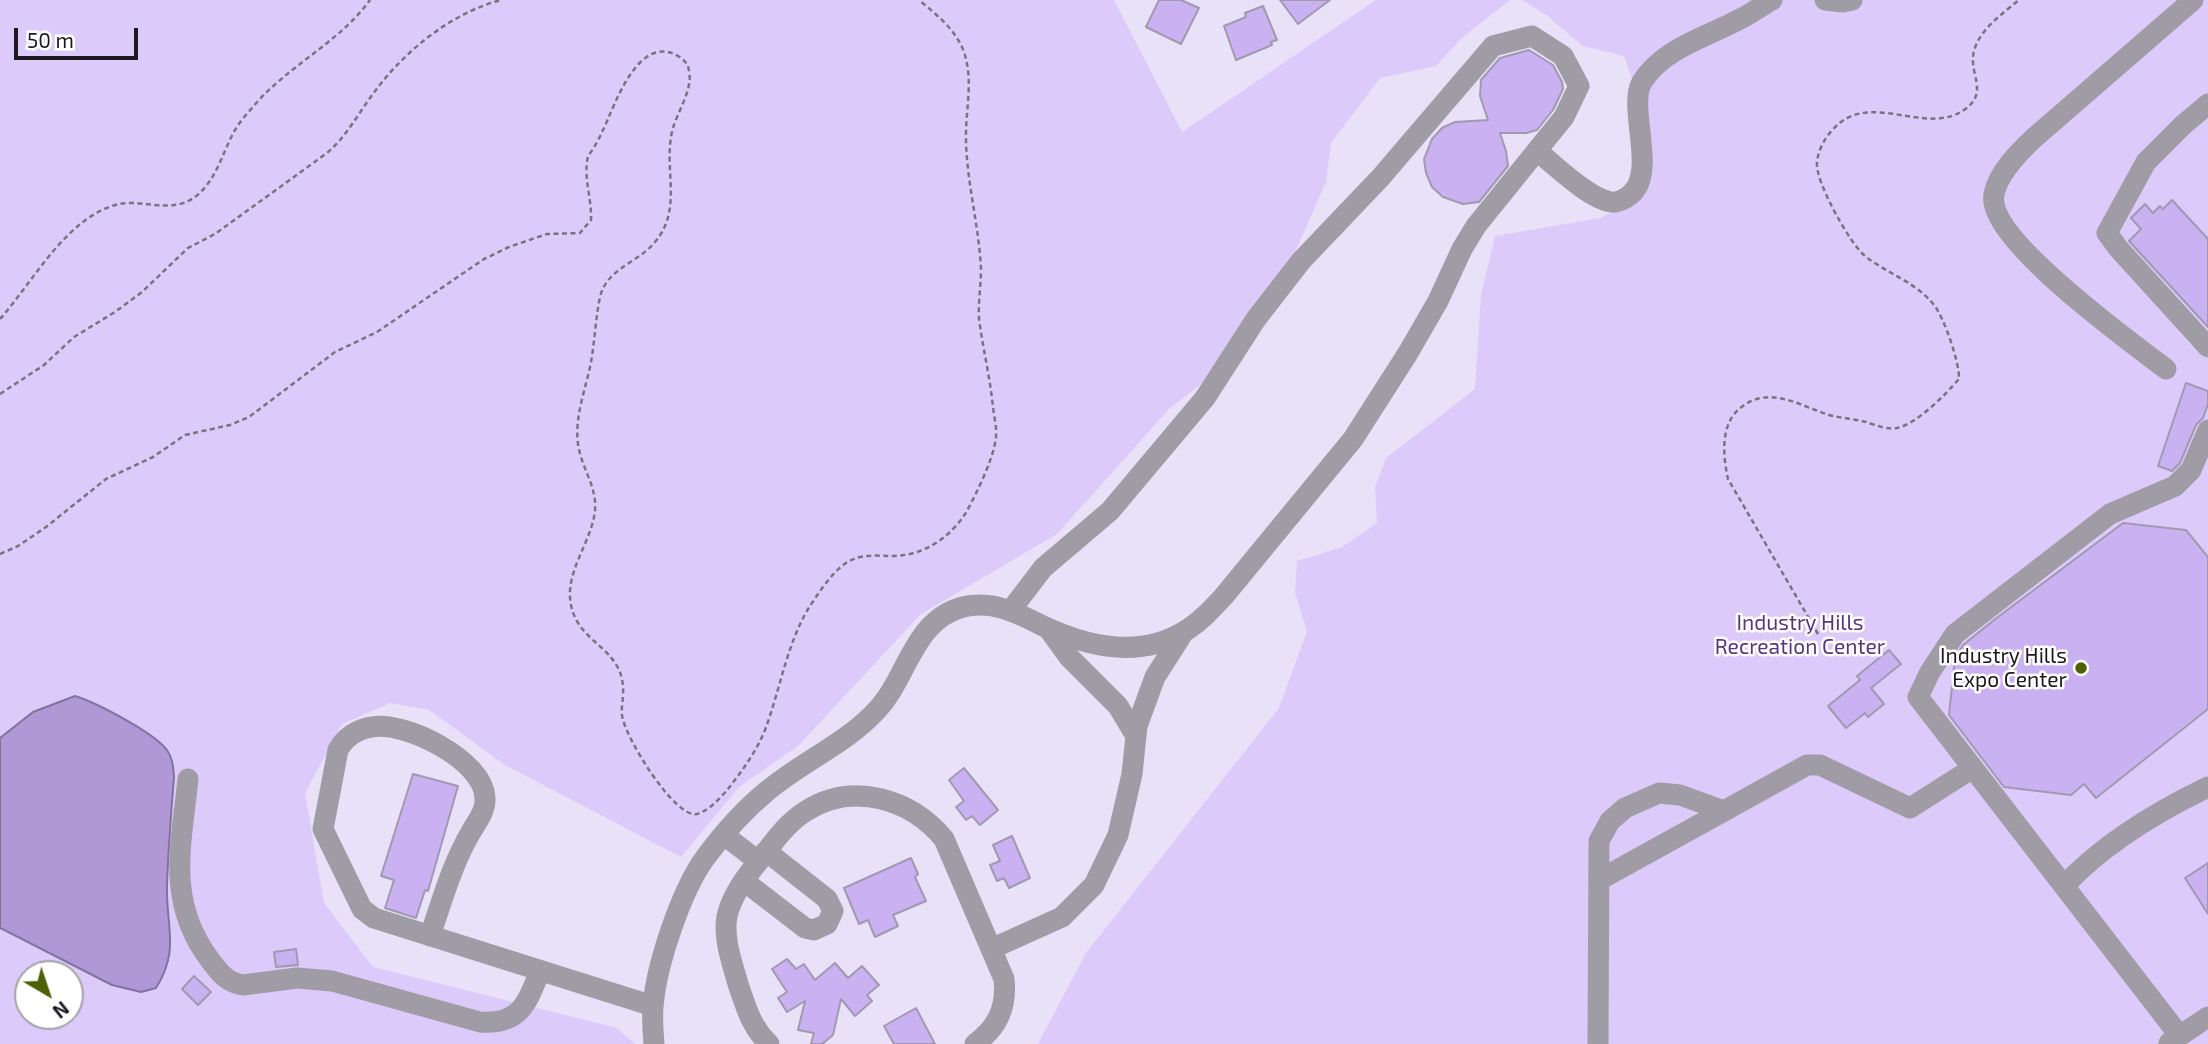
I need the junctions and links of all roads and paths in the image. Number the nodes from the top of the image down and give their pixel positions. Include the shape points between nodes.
1 (370, 0) edge
2 (501, 0) edge
3 (919, 0) edge
4 (1772, 0) edge
5 (1825, 0) edge
6 (1852, 0) edge
7 (2019, 0) edge
8 (2193, 0) edge
9 (2208, 104) edge
10 (1537, 151) junction
11 (0, 319) edge
12 (2208, 348) edge
13 (2166, 369) dead end
14 (0, 394) edge
15 (2208, 430) edge
16 (0, 554) edge
17 (1011, 610) junction
18 (1048, 628) junction
19 (1184, 632) junction
20 (1818, 634) dead end
21 (1136, 736) junction
22 (1973, 768) junction
23 (188, 779) dead end
24 (2208, 787) edge
25 (1724, 811) junction
26 (724, 835) junction
27 (762, 856) junction
28 (1599, 880) junction
29 (744, 881) junction
30 (2064, 886) junction
31 (430, 936) junction
32 (991, 949) junction
33 (540, 971) junction
34 (653, 1006) junction
35 (2208, 1017) edge
36 (2173, 1040) edge
37 (654, 1044) edge
38 (769, 1044) edge
39 (975, 1044) edge
40 (1598, 1044) edge

1 - 11 path via 344,29 254,105 233,133 210,182 193,198 164,207 128,202 86,219
2 - 14 path via 444,24 376,90 327,153 215,234 188,248 142,292
3 - 16 path via 957,37 969,70 965,134 981,267 979,314 996,436 990,460 967,511 945,536 910,555 864,555 846,563 830,579 790,643 763,735 743,771 717,802 697,814 688,813 661,786 630,738 622,716 624,680 618,664 577,625 570,591 596,505 578,448 577,428 601,291 609,278 654,244 670,213 670,139 690,74 685,61 675,54 655,53 640,61 630,74 589,156 586,174 591,220 580,233 547,234 484,259 377,332 335,352 249,417 185,435 153,457 106,479 46,527
4 - 10 street via 1668,56 1640,85 1642,169 1637,189 1628,197 1614,203 1597,198
5 - 6 street
7 - 20 path via 1982,34 1974,51 1976,98 1965,109 1935,119 1868,112 1853,115 1828,134 1817,161 1818,175 1851,242 1935,306 1960,366 1959,379 1909,424 1894,429 1831,415 1784,397 1763,396 1732,415 1726,431 1723,457 1728,479
8 - 13 street via 2018,153 1994,193 1994,209 2018,244 2061,286
9 - 12 street via 2146,162 2106,233
10 - 17 street via 1564,117 1579,86 1563,56 1532,36 1493,46 1381,177 1301,261 1256,319 1205,398 1119,501 1043,568
10 - 19 street via 1476,226 1408,353 1353,439 1224,596
15 - 22 street via 2191,470 2175,486 2110,514 1955,634 1918,697
17 - 18 street
17 - 26 street via 985,605 962,608 937,620 915,644 878,710 766,792
18 - 19 street via 1115,648 1165,641
18 - 21 street via 1069,657 1118,706
19 - 21 street via 1155,677
21 - 32 street via 1118,835 1094,885 1062,917
22 - 25 street via 1910,808 1820,765 1807,765
22 - 30 street
23 - 33 street via 179,864 184,909 195,940 232,983 314,978 496,1023 519,1013
24 - 30 street via 2153,815 2082,867
25 - 28 street
25 - 28 street via 1680,795 1659,793 1625,808 1610,821 1599,841
26 - 27 street
26 - 34 street via 704,859 682,903 665,949
27 - 29 street
27 - 29 street via 827,899 832,911 827,924 814,930 805,928
27 - 32 street via 789,824 829,799 872,796 894,803 932,825 944,839
28 - 40 street
29 - 38 street via 728,914 729,953 749,1020
30 - 36 street
31 - 31 street via 374,918 362,909 323,829 338,750 342,742 374,726 435,742 470,767 484,787 484,810 459,851
31 - 33 street
32 - 39 street via 1006,996 995,1026
33 - 34 street
34 - 37 street
35 - 36 street

